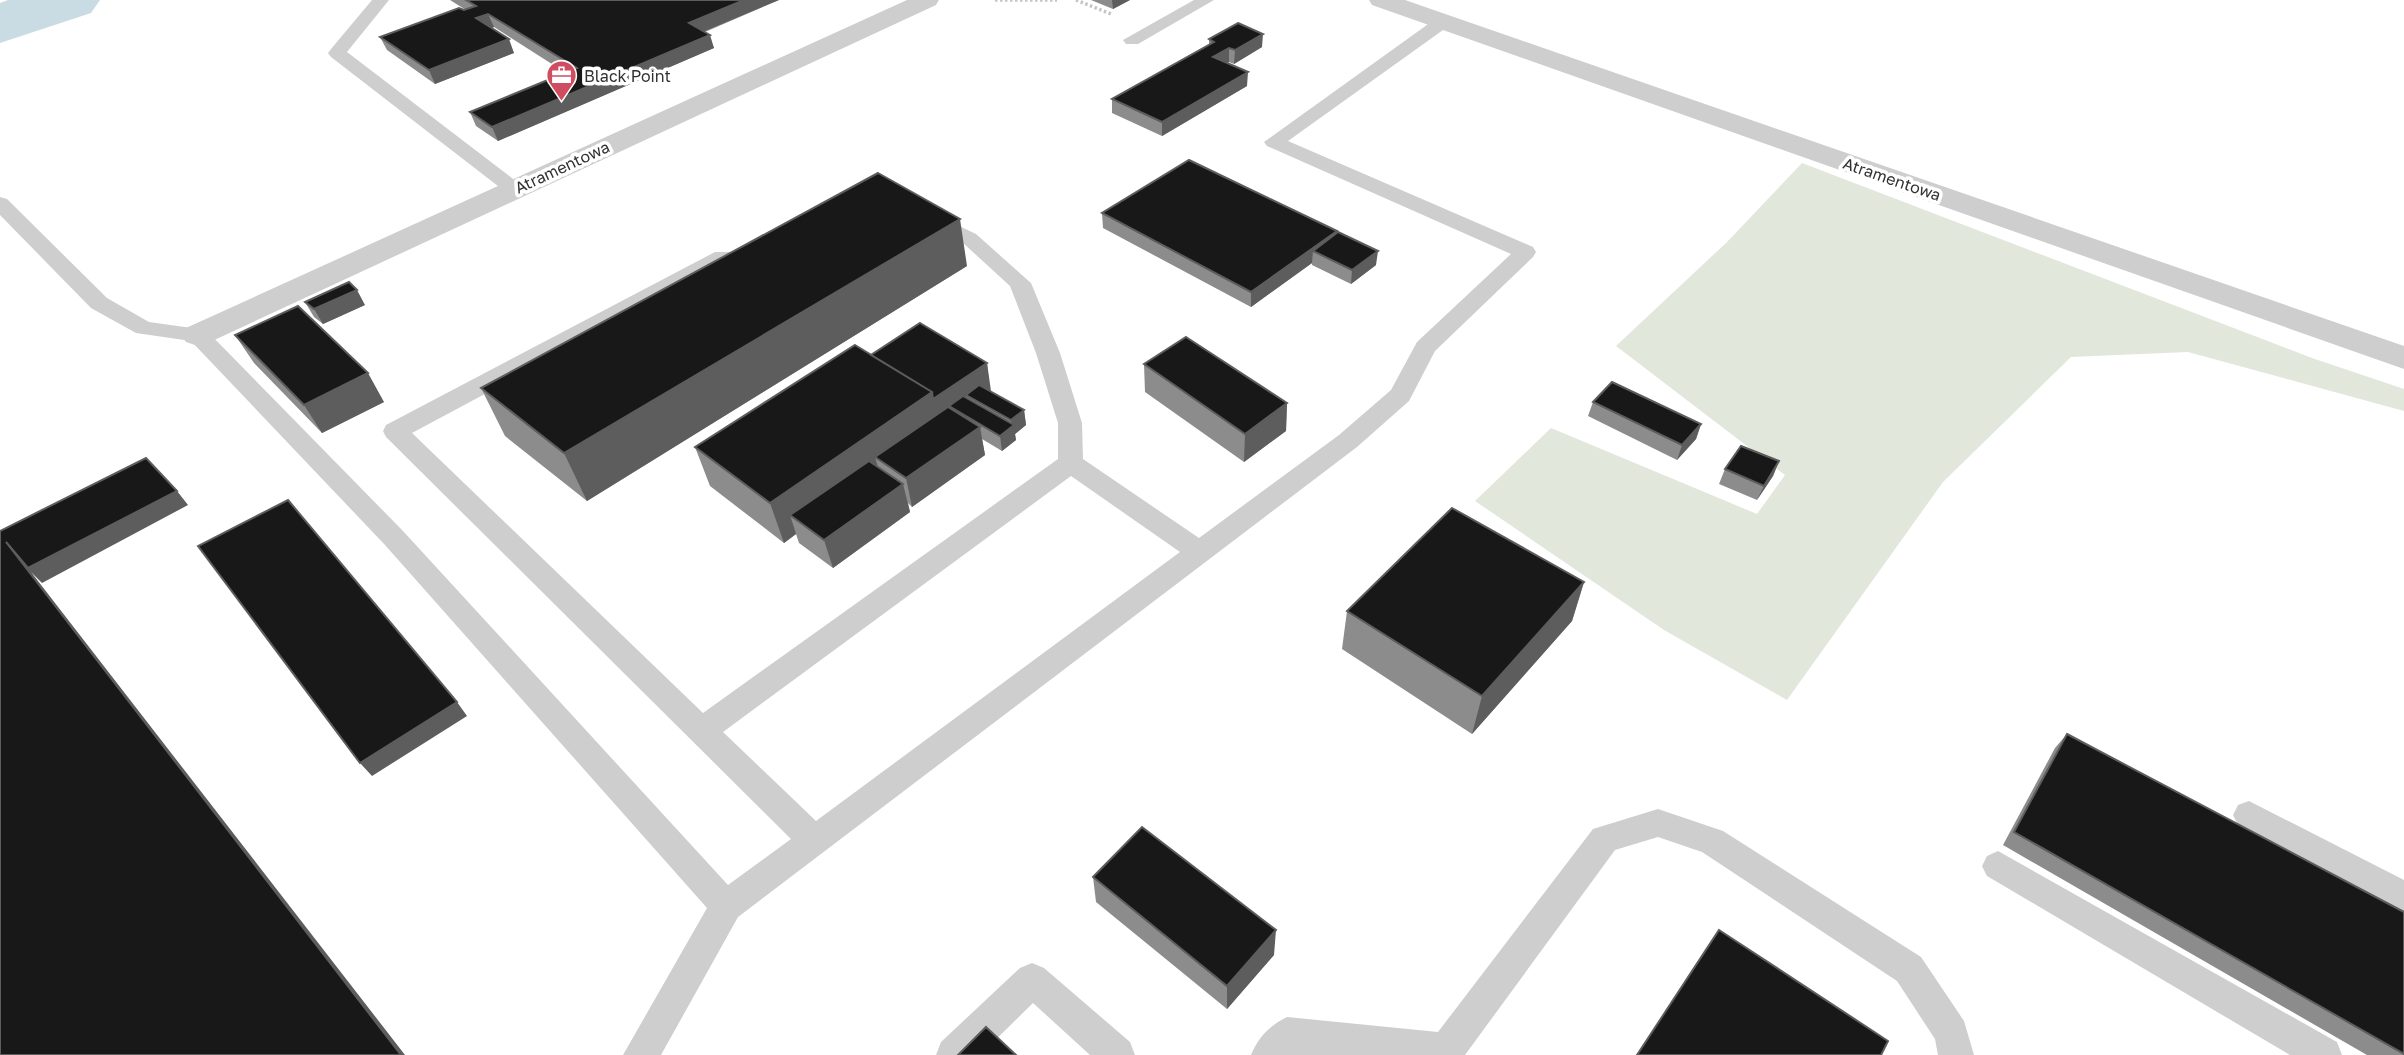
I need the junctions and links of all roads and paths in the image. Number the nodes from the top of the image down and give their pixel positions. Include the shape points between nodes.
1 (381, 0) edge
2 (927, 0) edge
3 (995, 0) edge
4 (1044, 0) edge
5 (1058, 0) edge
6 (1206, 0) edge
7 (1381, 0) edge
8 (1444, 21) junction
9 (1132, 40) dead end
10 (514, 190) junction
11 (0, 203) edge
12 (911, 209) edge
13 (738, 249) edge
14 (198, 335) junction
15 (2404, 358) edge
16 (1071, 463) junction
17 (1199, 552) junction
18 (701, 731) junction
19 (2249, 815) dead end
20 (814, 840) junction
21 (1998, 866) dead end
22 (2404, 897) edge
23 (726, 906) junction
24 (641, 1055) edge
25 (954, 1055) edge
26 (1116, 1055) edge
27 (1269, 1055) edge
28 (1956, 1055) edge
29 (2324, 1055) edge

1 - 10 lane via 337,53
2 - 10 street, Atramentowa
3 - 4 path
4 - 5 path
6 - 9 lane
7 - 8 street, Atramentowa
8 - 15 street, Atramentowa
8 - 17 lane via 1274,142 1525,253 1425,347 1401,396
10 - 14 street, Atramentowa
11 - 14 lane via 99,303 144,328
12 - 16 lane via 969,238 1020,284 1070,423
13 - 18 lane via 394,430
14 - 23 lane via 394,538
16 - 17 lane
16 - 18 lane
17 - 20 lane
18 - 20 lane
19 - 22 lane
20 - 23 lane
21 - 29 lane
23 - 24 lane
25 - 26 lane via 1032,979
27 - 28 lane via 1287,1035 1447,1051 1604,839 1658,822 1712,841 1909,969 1951,1032

